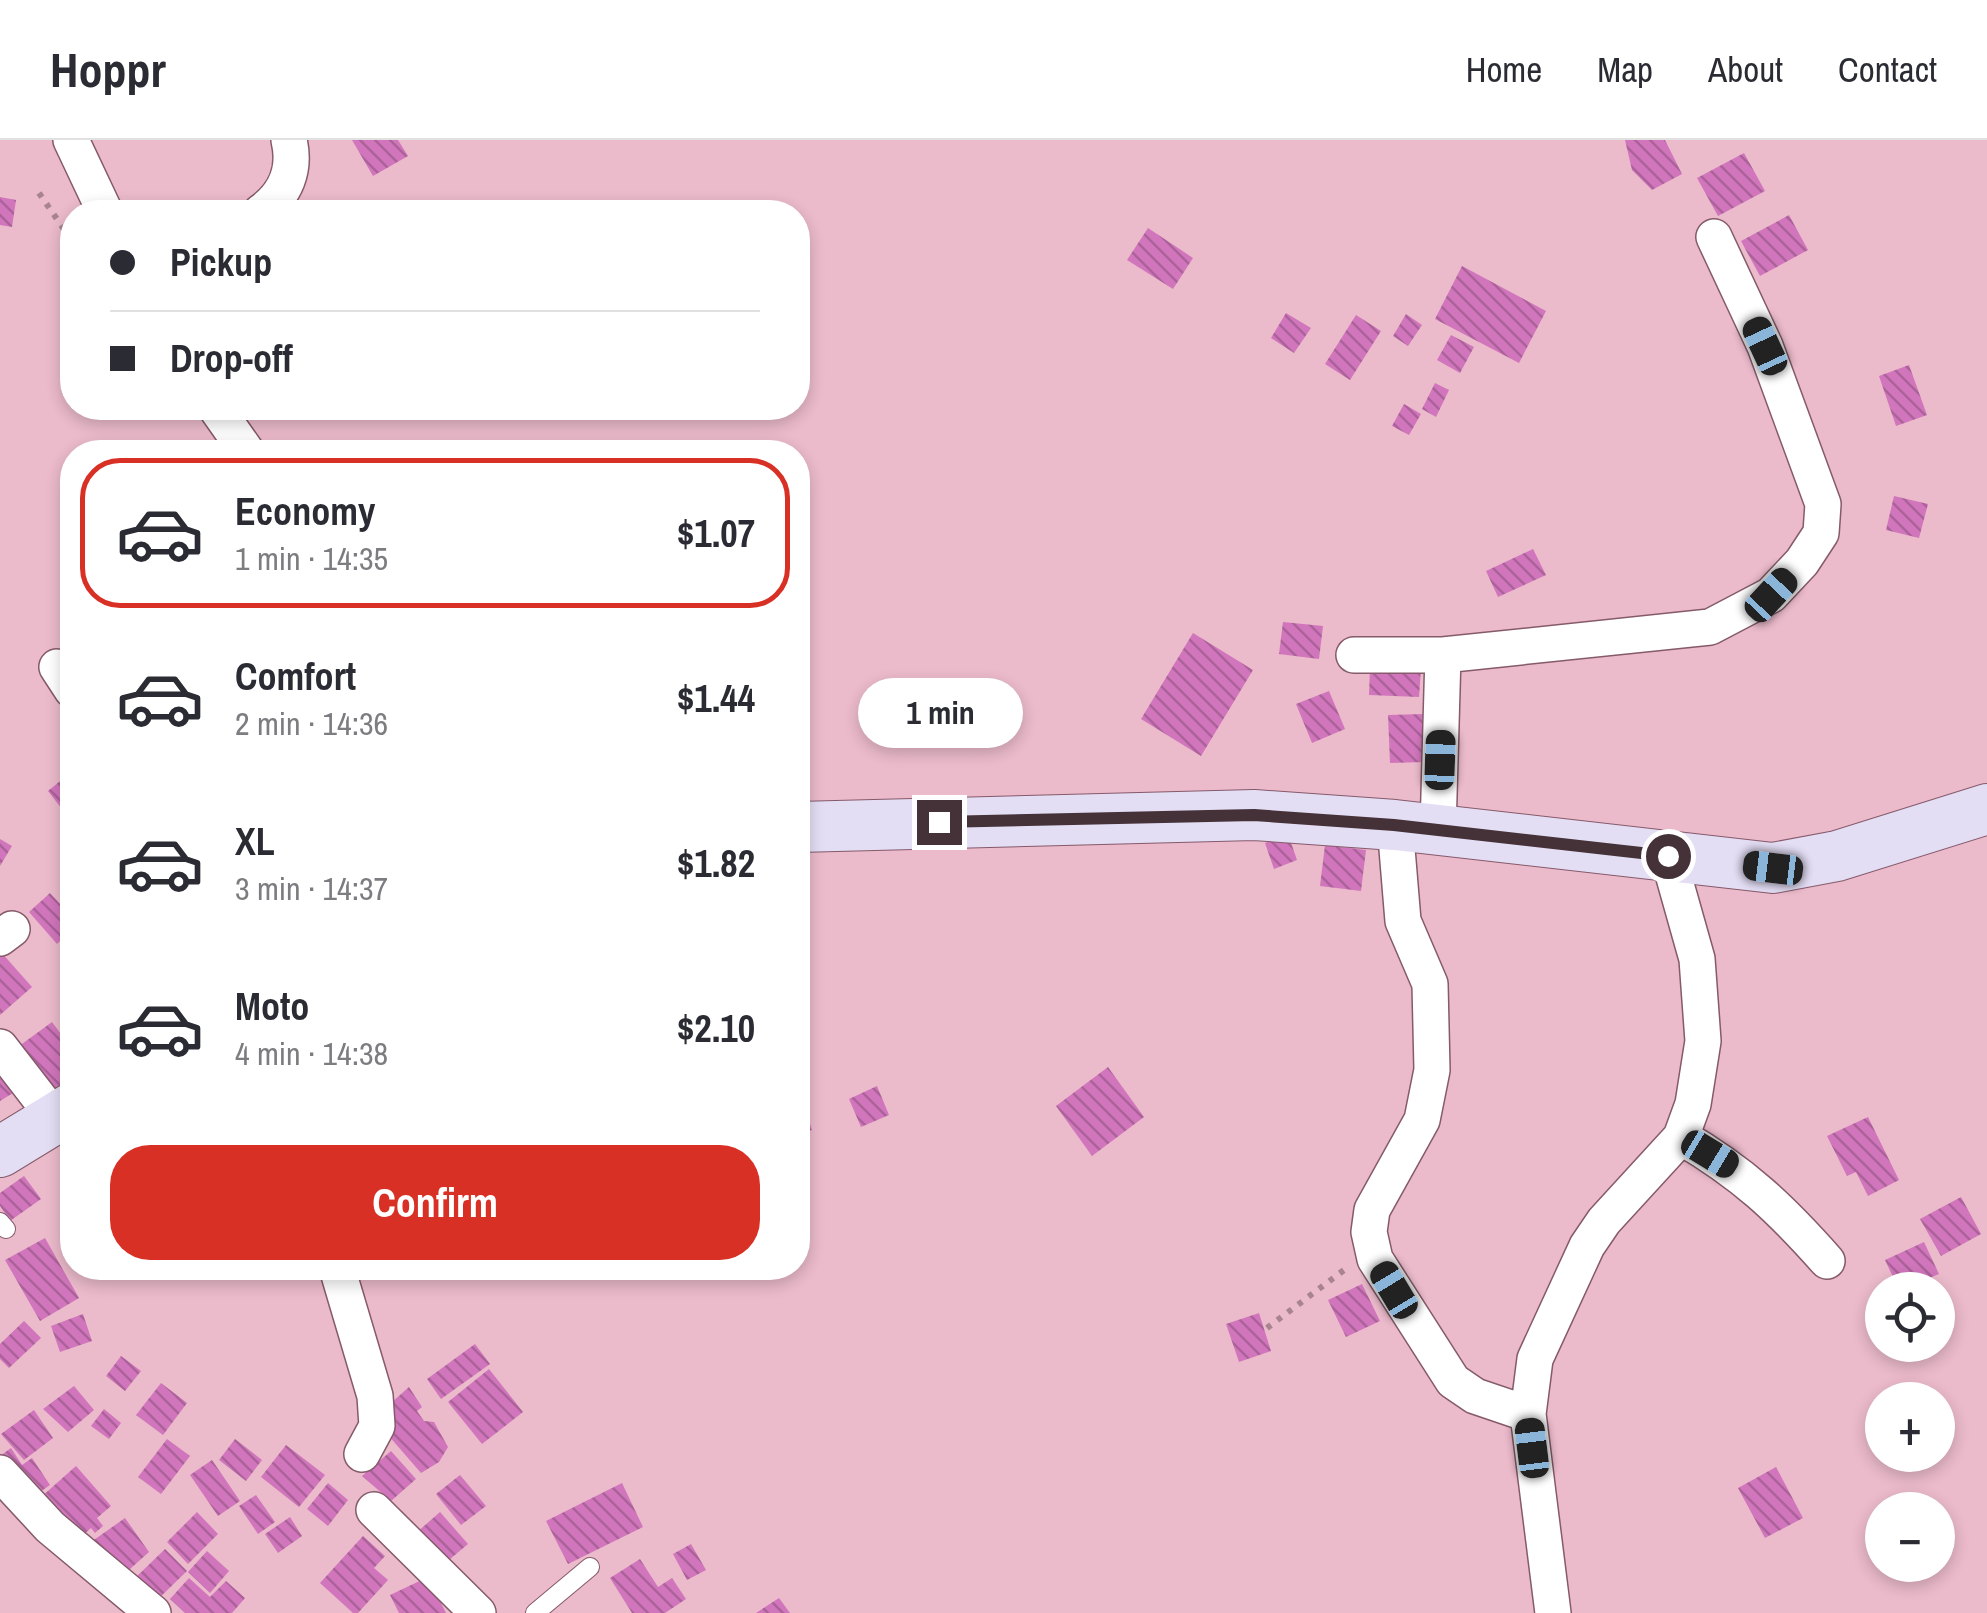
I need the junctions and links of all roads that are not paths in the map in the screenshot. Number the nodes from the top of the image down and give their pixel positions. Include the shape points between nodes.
1 (71, 140) edge
2 (289, 140) edge
3 (99, 200) edge
4 (271, 200) edge
5 (1714, 237) dead end
6 (1354, 654) dead end
7 (1443, 655) junction
8 (1987, 809) edge
9 (810, 827) edge
10 (1416, 827) junction
11 (1668, 856) junction
12 (0, 1047) edge
13 (60, 1109) edge
14 (60, 1115) edge
15 (1681, 1136) junction
16 (0, 1152) edge
17 (1827, 1261) dead end
18 (341, 1280) edge
19 (1528, 1414) junction
20 (362, 1454) dead end
21 (0, 1473) edge
22 (374, 1510) dead end
23 (590, 1566) dead end
24 (153, 1613) edge
25 (478, 1613) edge
26 (536, 1613) edge
27 (1552, 1613) edge

1 - 3 street
2 - 4 street via 294,160
5 - 7 street via 1765,346 1824,504 1820,533 1802,562 1771,595 1710,628
6 - 7 street
7 - 10 street
8 - 11 street via 1837,856 1773,868
9 - 10 street via 1254,815
10 - 11 street
10 - 19 street via 1403,921 1430,984 1432,1070 1422,1120 1372,1210 1368,1232 1375,1259 1453,1380 1475,1396
11 - 15 street via 1697,959 1703,1040
12 - 13 street
14 - 16 street
15 - 17 street via 1778,1205
15 - 19 street via 1587,1246 1535,1359
18 - 20 street via 375,1396 377,1426
19 - 27 street
21 - 24 street via 50,1527
22 - 25 street
23 - 26 lane

